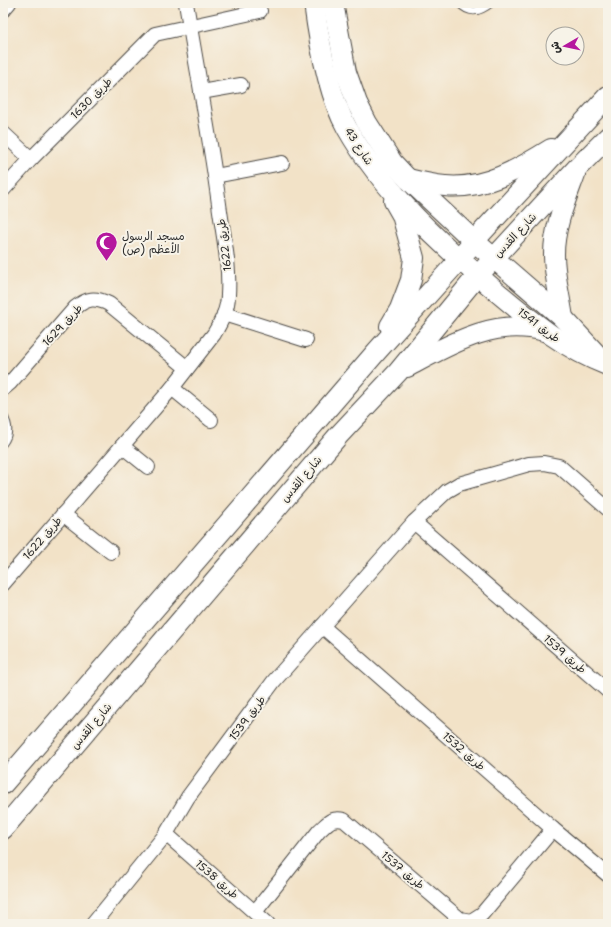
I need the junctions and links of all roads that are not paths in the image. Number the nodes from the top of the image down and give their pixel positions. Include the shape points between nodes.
1 (9, 3) edge
2 (186, 3) edge
3 (314, 3) edge
4 (333, 3) edge
5 (459, 3) edge
6 (491, 3) edge
7 (3, 10) edge
8 (260, 11) dead end
9 (190, 26) junction
10 (241, 85) dead end
11 (201, 92) junction
12 (608, 96) edge
13 (3, 133) edge
14 (608, 137) edge
15 (568, 139) junction
16 (31, 159) junction
17 (282, 163) dead end
18 (577, 168) junction
19 (215, 176) junction
20 (381, 178) junction
21 (408, 179) junction
22 (3, 190) edge
23 (474, 241) junction
24 (494, 257) junction
25 (459, 260) junction
26 (478, 276) junction
27 (224, 314) junction
28 (564, 318) junction
29 (544, 331) junction
30 (306, 340) dead end
31 (377, 351) junction
32 (607, 366) edge
33 (187, 368) junction
34 (398, 372) junction
35 (172, 388) junction
36 (3, 389) edge
37 (3, 415) edge
38 (211, 420) dead end
39 (3, 443) edge
40 (122, 446) junction
41 (148, 467) dead end
42 (608, 509) edge
43 (63, 514) junction
44 (414, 522) junction
45 (111, 552) dead end
46 (4, 581) edge
47 (322, 626) junction
48 (608, 691) edge
49 (3, 784) edge
50 (3, 829) edge
51 (553, 829) junction
52 (166, 834) junction
53 (608, 875) edge
54 (255, 912) junction
55 (93, 924) edge
56 (268, 924) edge

1 - 7 street
2 - 9 street, طريق 1622
3 - 20 main road, شارع 43 via 334,97 346,127
4 - 21 main road, شارع 43 via 346,72 357,102 379,143
5 - 6 lane via 475,12
8 - 9 street
9 - 11 street, طريق 1622
9 - 16 street, طريق 1630 via 152,37
10 - 11 street
11 - 19 street, طريق 1622
12 - 15 main road
13 - 16 street
14 - 18 main road, شارع القدس
15 - 21 main road via 513,170 480,183 446,186
15 - 23 main road
16 - 22 street, طريق 1630
17 - 19 street
18 - 24 main road, شارع القدس
18 - 28 main road via 557,230 554,254
19 - 27 street, طريق 1622 via 227,260 228,296
20 - 25 main road, شارع 43
20 - 31 main road via 402,215 414,258 411,280 400,309
21 - 23 main road, شارع 43
23 - 24 main road, طريق 1541
23 - 25 main road
24 - 26 main road, شارع القدس
24 - 28 main road, طريق 1541
25 - 26 main road, طريق 1541
25 - 31 main road
26 - 29 main road, طريق 1541
26 - 34 main road, شارع القدس
27 - 30 street
27 - 33 street, طريق 1622 via 214,334
28 - 32 main road, طريق 1541
29 - 32 main road, طريق 1541 via 576,352
29 - 34 main road via 530,327 511,327 474,334
31 - 49 main road
33 - 35 street, طريق 1622
33 - 36 street, طريق 1629 via 109,304 91,300 82,302 75,308
34 - 50 main road, شارع القدس via 338,436
35 - 38 street
35 - 40 street, طريق 1622
37 - 39 lane via 8,433
40 - 41 street
40 - 43 street, طريق 1622
42 - 44 street, طريق 1539 via 558,466 544,462 459,484 447,491
43 - 45 street, طريق 1622
43 - 46 street, طريق 1622
44 - 47 street, طريق 1539
44 - 48 street, طريق 1539
47 - 51 street, طريق 1532
47 - 52 street, طريق 1539 via 274,681 188,797
51 - 53 street, طريق 1532
51 - 54 street, طريق 1537 via 482,914 471,920 460,919 344,820 337,818 319,831
52 - 54 street, طريق 1538
52 - 55 street, طريق 1539
54 - 56 street, طريق 1538

